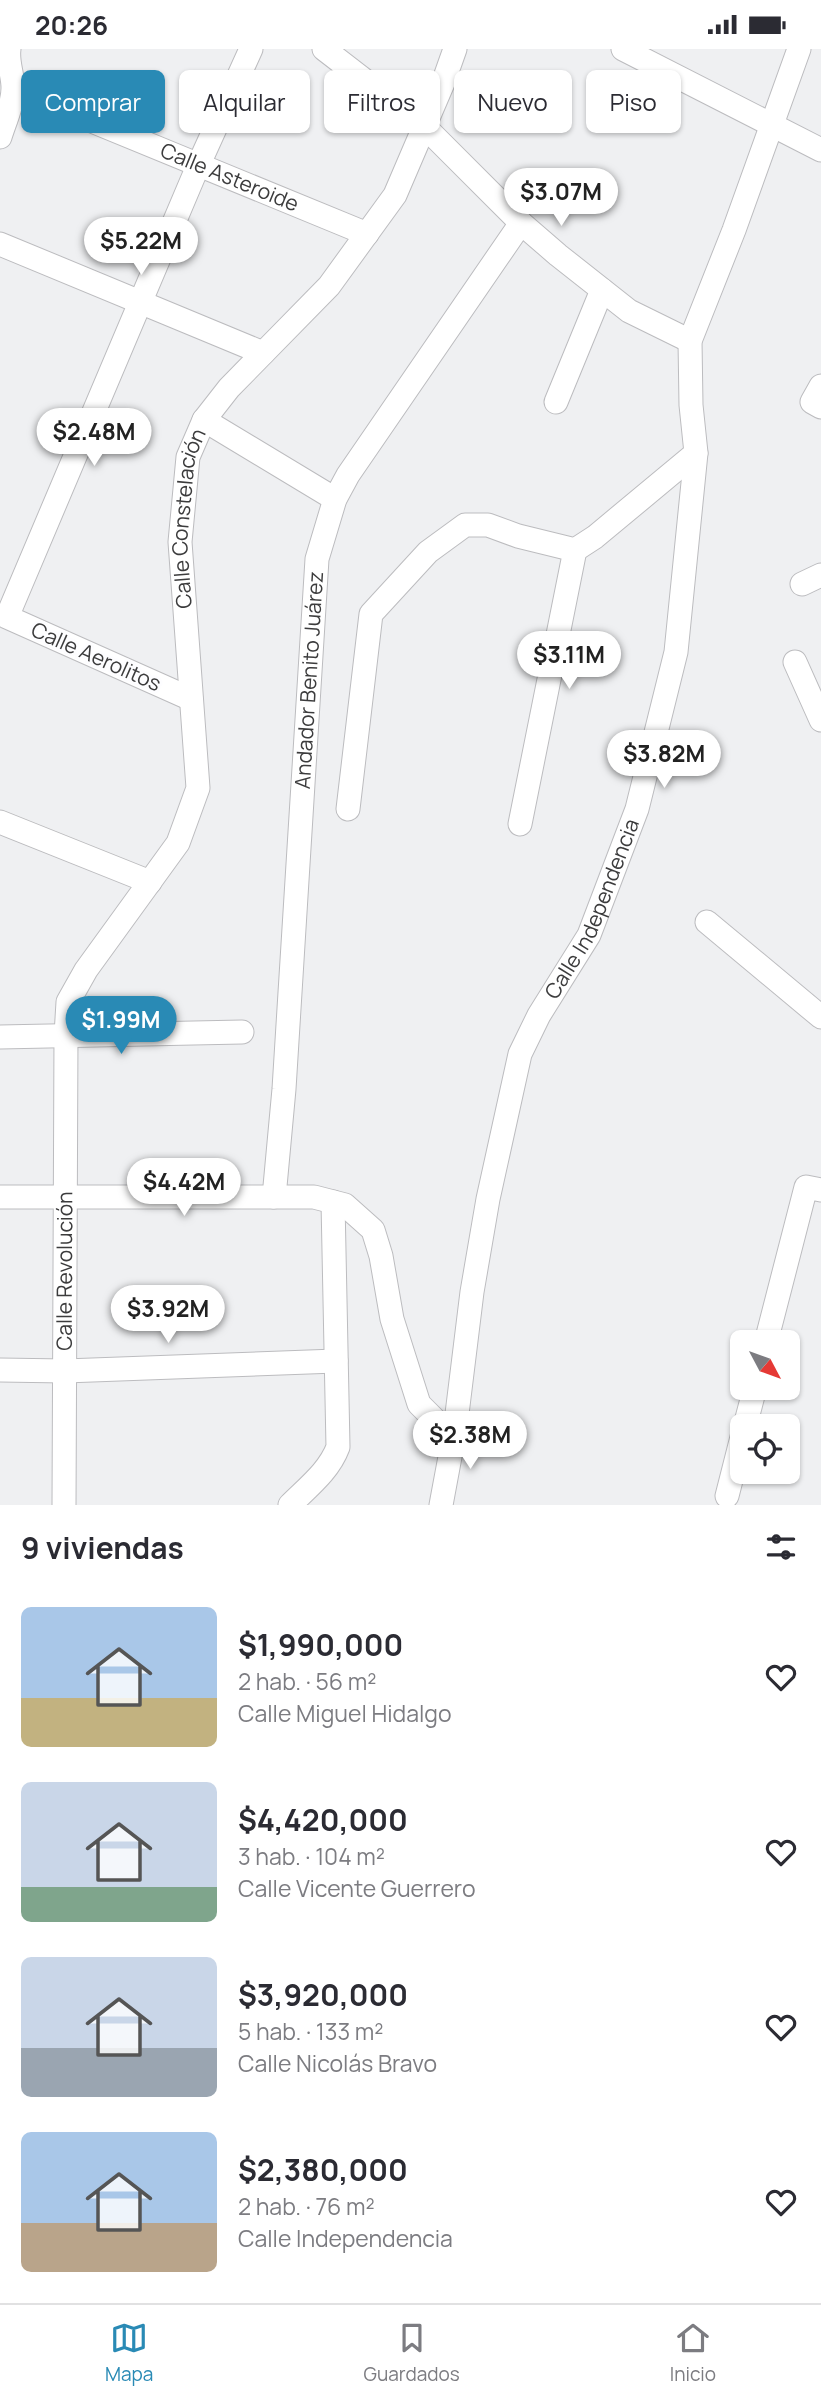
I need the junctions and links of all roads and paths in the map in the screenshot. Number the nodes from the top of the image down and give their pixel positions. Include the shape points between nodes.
1 (9, 49) edge
2 (251, 49) edge
3 (324, 49) edge
4 (455, 49) edge
5 (624, 49) edge
6 (799, 49) edge
7 (351, 70) edge
8 (440, 88) edge
9 (13, 89) junction
10 (772, 127) junction
11 (422, 133) edge
12 (431, 133) edge
13 (0, 137) edge
14 (821, 151) edge
15 (198, 166) junction
16 (521, 223) junction
17 (367, 234) junction
18 (0, 244) edge
19 (602, 290) junction
20 (142, 301) junction
21 (690, 341) junction
22 (264, 353) junction
23 (556, 403) dead end
24 (204, 419) junction
25 (696, 453) junction
26 (335, 499) junction
27 (575, 550) junction
28 (795, 662) dead end
29 (191, 699) junction
30 (821, 720) edge
31 (348, 809) dead end
32 (0, 822) edge
33 (520, 824) dead end
34 (150, 882) junction
35 (708, 922) dead end
36 (821, 1017) edge
37 (242, 1032) dead end
38 (66, 1035) junction
39 (0, 1037) edge
40 (821, 1190) edge
41 (66, 1196) junction
42 (0, 1197) edge
43 (274, 1197) junction
44 (333, 1202) junction
45 (769, 1330) edge
46 (336, 1361) junction
47 (0, 1370) edge
48 (65, 1371) junction
49 (455, 1430) junction
50 (730, 1484) edge
51 (727, 1496) dead end
52 (64, 1505) edge
53 (290, 1505) edge
54 (441, 1505) edge

1 - 9 street
2 - 15 street
3 - 7 street
4 - 8 street, Calle Constelación
5 - 10 street
6 - 10 street, Calle Independencia
9 - 13 street
9 - 15 street, Calle Asteroide
10 - 14 street
10 - 21 street, Calle Independencia
11 - 17 street, Calle Constelación via 395,195
12 - 16 street
15 - 17 street, Calle Asteroide
15 - 20 street
16 - 19 street
16 - 26 street, Andador Benito Juárez
17 - 22 street, Calle Constelación via 329,286
18 - 20 street
19 - 21 street via 629,311
19 - 23 street
20 - 22 street
20 - 29 street, Calle Aerolitos via 7,617
21 - 25 street, Calle Independencia
22 - 24 street, Calle Constelación
24 - 26 street
24 - 29 street, Calle Constelación via 188,457 180,542
25 - 27 street
25 - 49 street, Calle Independencia via 676,652 637,809 589,935 520,1054 488,1199
26 - 43 street, Andador Benito Juárez via 317,559
27 - 31 street via 488,525 465,525 428,552 371,614
27 - 33 street
28 - 30 street
29 - 34 street, Calle Constelación via 198,788 178,843
32 - 34 street
34 - 38 street, Calle Constelación via 86,969 68,1002
35 - 36 street
37 - 38 street
38 - 39 street
38 - 41 street, Calle Revolución
40 - 45 street via 806,1187
41 - 42 street
41 - 43 street
41 - 48 street, Calle Revolución
43 - 44 street
44 - 46 street
44 - 49 street via 345,1205 373,1230 392,1319 418,1404 442,1427
46 - 48 street
46 - 53 street via 338,1447 328,1466
47 - 48 street
48 - 52 street, Calle Revolución
49 - 54 street, Calle Independencia
50 - 51 street

